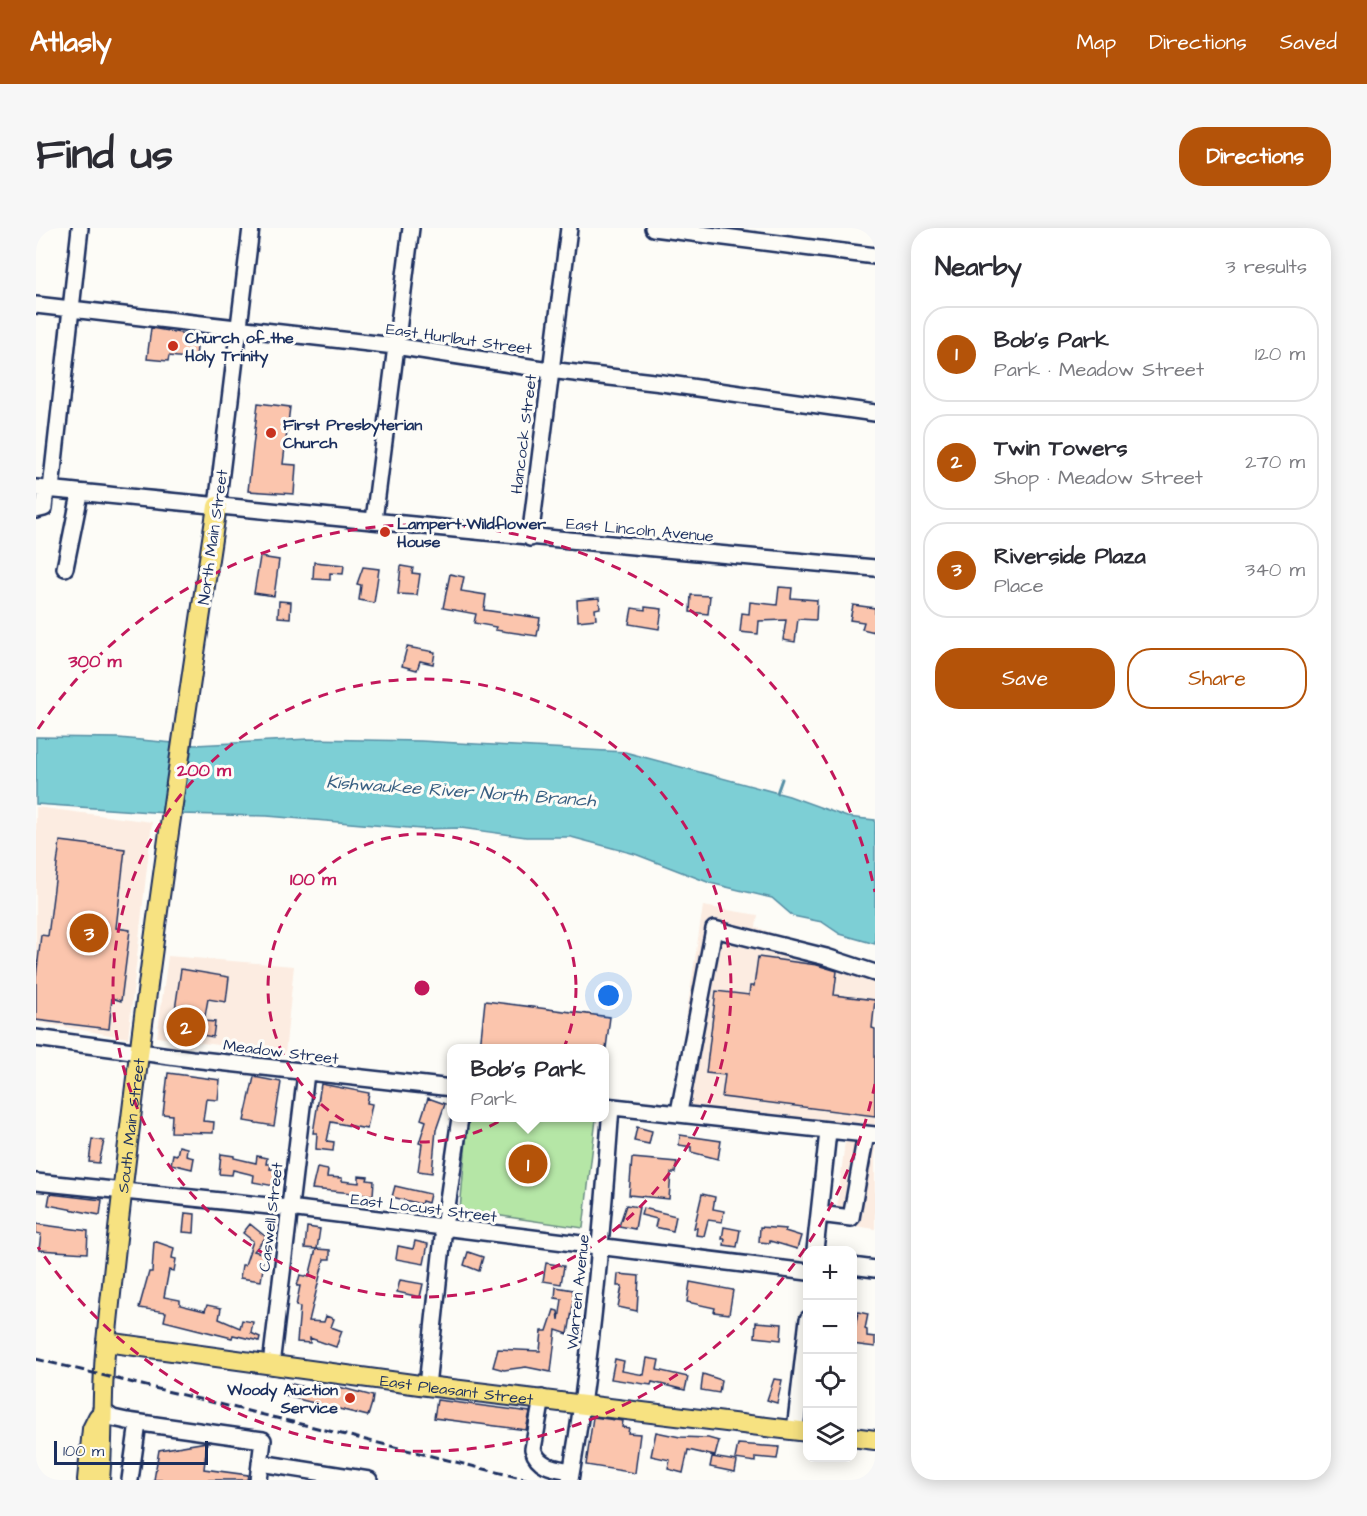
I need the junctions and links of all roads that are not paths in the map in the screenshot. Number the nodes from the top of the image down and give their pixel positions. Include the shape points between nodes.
1 (80, 228) edge
2 (251, 228) edge
3 (411, 228) edge
4 (569, 228) edge
5 (653, 228) edge
6 (789, 228) edge
7 (788, 244) junction
8 (875, 256) edge
9 (36, 305) edge
10 (70, 309) junction
11 (238, 330) junction
12 (395, 346) junction
13 (549, 370) junction
14 (875, 413) edge
15 (44, 488) edge
16 (80, 494) junction
17 (217, 506) junction
18 (36, 510) edge
19 (374, 520) junction
20 (530, 538) junction
21 (65, 568) dead end
22 (875, 568) edge
23 (168, 845) joint
24 (875, 973) edge
25 (36, 1038) edge
26 (141, 1052) junction
27 (306, 1073) junction
28 (447, 1087) edge
29 (609, 1106) edge
30 (679, 1112) junction
31 (459, 1122) edge
32 (607, 1122) edge
33 (828, 1132) junction
34 (870, 1135) edge
35 (36, 1182) edge
36 (123, 1192) junction
37 (289, 1208) junction
38 (819, 1214) junction
39 (444, 1227) junction
40 (816, 1246) edge
41 (600, 1248) junction
42 (857, 1267) edge
43 (875, 1269) edge
44 (803, 1272) edge
45 (106, 1342) junction
46 (805, 1354) edge
47 (270, 1365) junction
48 (427, 1386) junction
49 (542, 1398) junction
50 (583, 1403) junction
51 (101, 1410) junction
52 (138, 1423) junction
53 (801, 1431) edge
54 (857, 1438) edge
55 (875, 1440) edge
56 (260, 1463) junction
57 (570, 1476) edge
58 (87, 1480) edge
59 (100, 1480) edge
60 (130, 1480) edge
61 (258, 1480) edge
62 (369, 1480) edge

1 - 10 street
2 - 11 street, North Main Street
3 - 12 street
4 - 13 street, Hancock Street
5 - 7 street
6 - 7 street
7 - 8 street
9 - 10 street, East Hurlbut Street
10 - 11 street, East Hurlbut Street
10 - 15 street
11 - 12 street, East Hurlbut Street
11 - 17 street, North Main Street
12 - 13 street, East Hurlbut Street
12 - 19 street
13 - 14 street, East Hurlbut Street
13 - 20 street, Hancock Street
15 - 16 street, East Lincoln Avenue
15 - 18 street via 44,508
16 - 17 street, East Lincoln Avenue
16 - 21 street
17 - 19 street, East Lincoln Avenue
17 - 23 main road, North Main Street
19 - 20 street, East Lincoln Avenue
20 - 22 street, East Lincoln Avenue
23 - 26 main road, South Main Street
24 - 30 street via 714,928
25 - 26 street, Meadow Street
26 - 27 street, Meadow Street
26 - 36 main road, South Main Street
27 - 28 street, Meadow Street
27 - 37 street, Caswell Street
29 - 30 street
30 - 33 street
31 - 39 street
32 - 41 street, Warren Avenue
33 - 34 street
33 - 38 street
34 - 38 street via 852,1218
35 - 36 street, East Locust Street
36 - 37 street, East Locust Street
36 - 45 main road, South Main Street
37 - 39 street, East Locust Street
37 - 47 street, Caswell Street
38 - 40 street
39 - 41 street, East Locust Street
39 - 48 street
41 - 44 street, East Locust Street
41 - 50 street, Warren Avenue
42 - 43 street
45 - 47 main road, East Pleasant Street
45 - 51 main road, South Main Street
46 - 53 street
47 - 48 main road, East Pleasant Street
48 - 49 main road, East Pleasant Street
49 - 50 main road, East Pleasant Street
49 - 57 street via 535,1455 544,1465
50 - 53 main road, East Pleasant Street
50 - 57 street, Warren Avenue
51 - 52 street via 113,1418
51 - 58 main road, South Main Street via 92,1429
51 - 59 main road, South Main Street via 104,1431
52 - 56 street via 263,1440
52 - 60 street
54 - 55 main road
56 - 61 street
56 - 62 street

